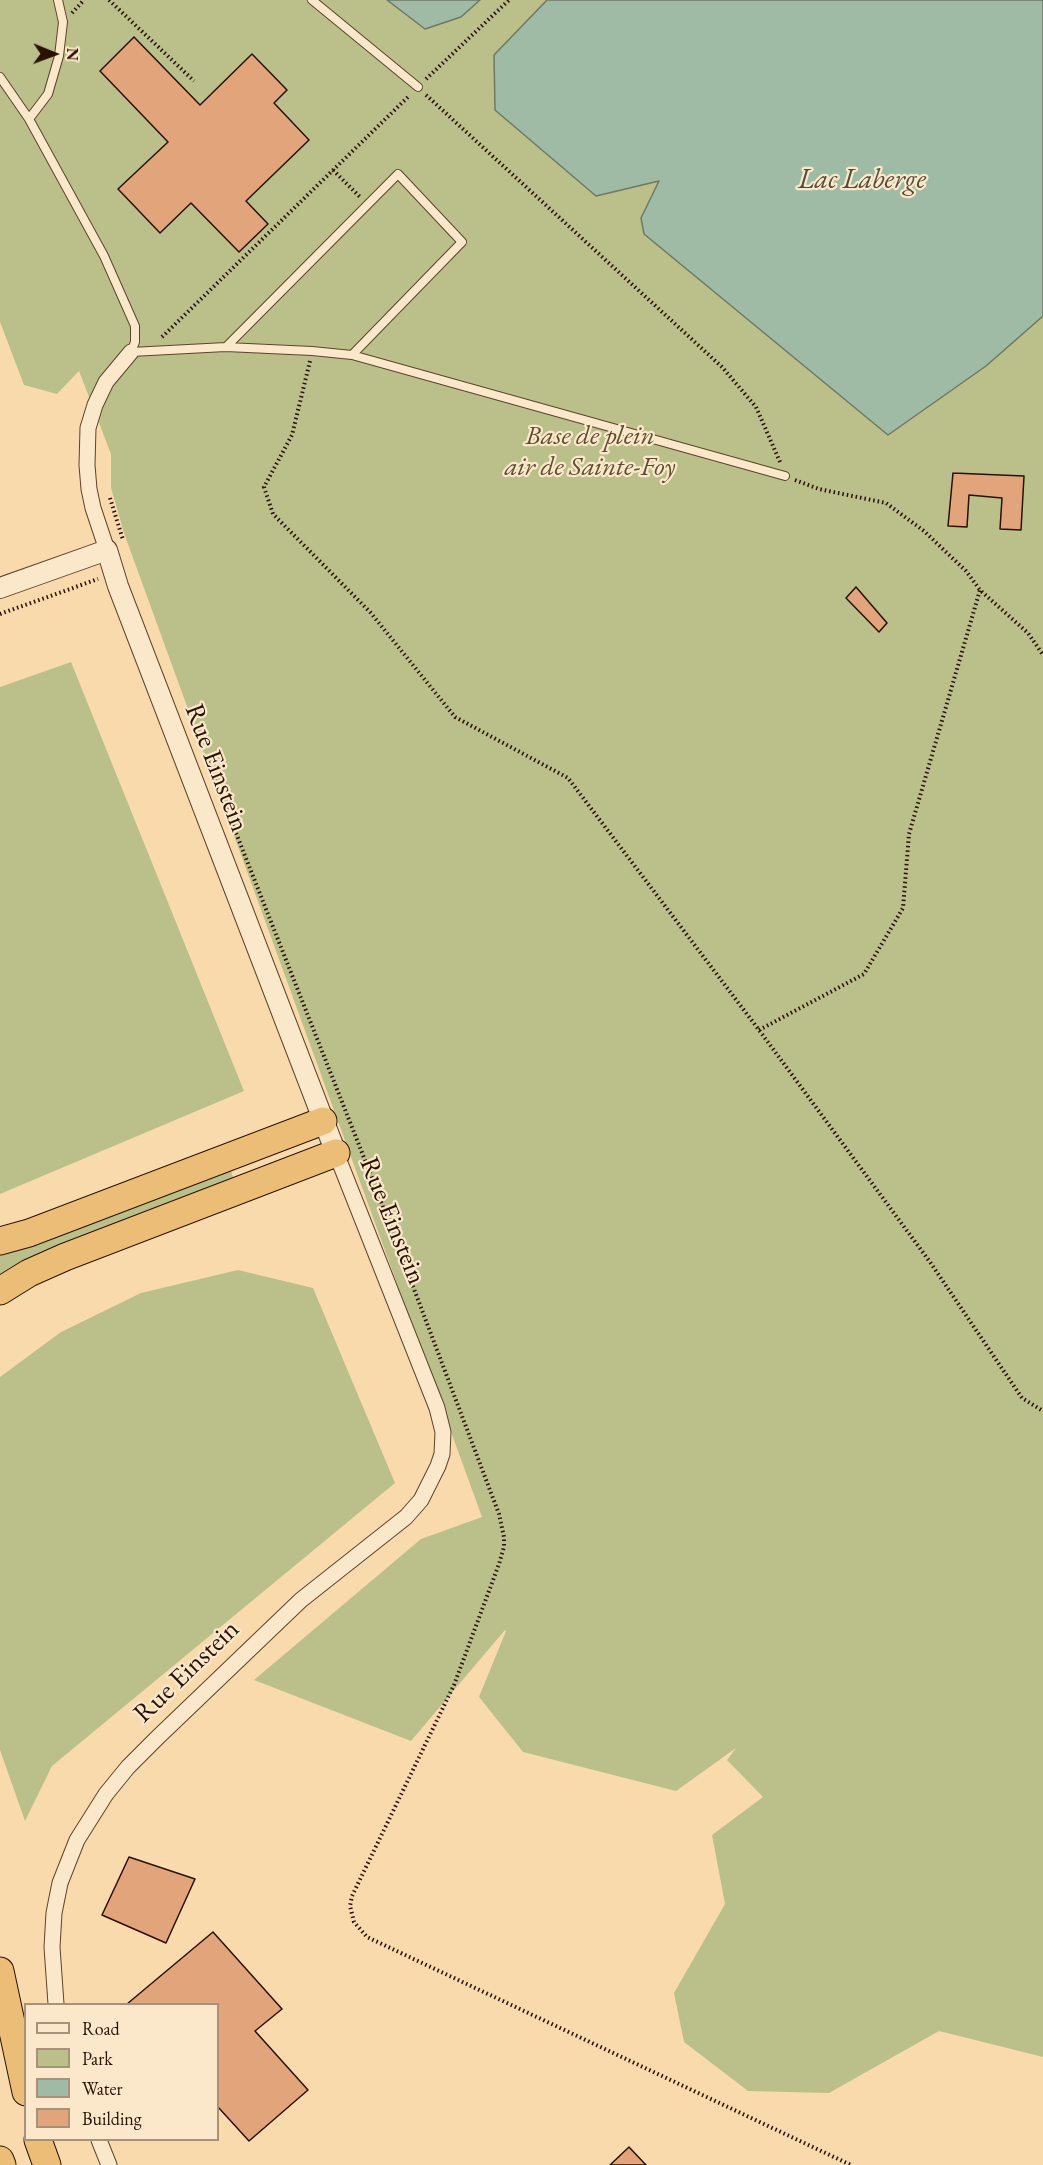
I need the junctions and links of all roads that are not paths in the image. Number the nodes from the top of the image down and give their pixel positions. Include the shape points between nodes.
1 (58, 0) edge
2 (312, 0) edge
3 (0, 77) edge
4 (418, 87) road end
5 (28, 119) junction
6 (226, 347) junction
7 (131, 352) junction
8 (352, 355) junction
9 (785, 476) road end
10 (116, 548) junction
11 (0, 588) edge
12 (323, 1121) junction
13 (336, 1153) junction
14 (0, 1241) edge
15 (0, 1291) edge
16 (0, 1971) edge
17 (56, 2003) edge
18 (0, 2039) edge
19 (24, 2083) edge
20 (24, 2102) edge
21 (39, 2141) edge
22 (100, 2141) edge
23 (0, 2160) edge
24 (2, 2165) edge
25 (47, 2165) edge
26 (109, 2165) edge

1 - 5 lane via 63,22 59,56 48,93
2 - 4 lane
3 - 5 lane
5 - 7 lane via 104,256 130,313 135,326
6 - 7 lane
6 - 8 lane
6 - 8 lane via 398,174 462,242
7 - 10 street, Rue Einstein via 106,382 88,428 93,508
8 - 9 lane
10 - 11 street
10 - 12 street, Rue Einstein via 130,619
12 - 13 street, Rue Einstein
12 - 14 highway
13 - 15 highway via 65,1257
13 - 17 street, Rue Einstein via 437,1408 443,1432 442,1454 421,1500 406,1517 301,1600 157,1738 106,1794 77,1840 60,1883 52,1947
16 - 19 highway
18 - 20 highway
21 - 25 highway
22 - 26 street
23 - 24 highway

